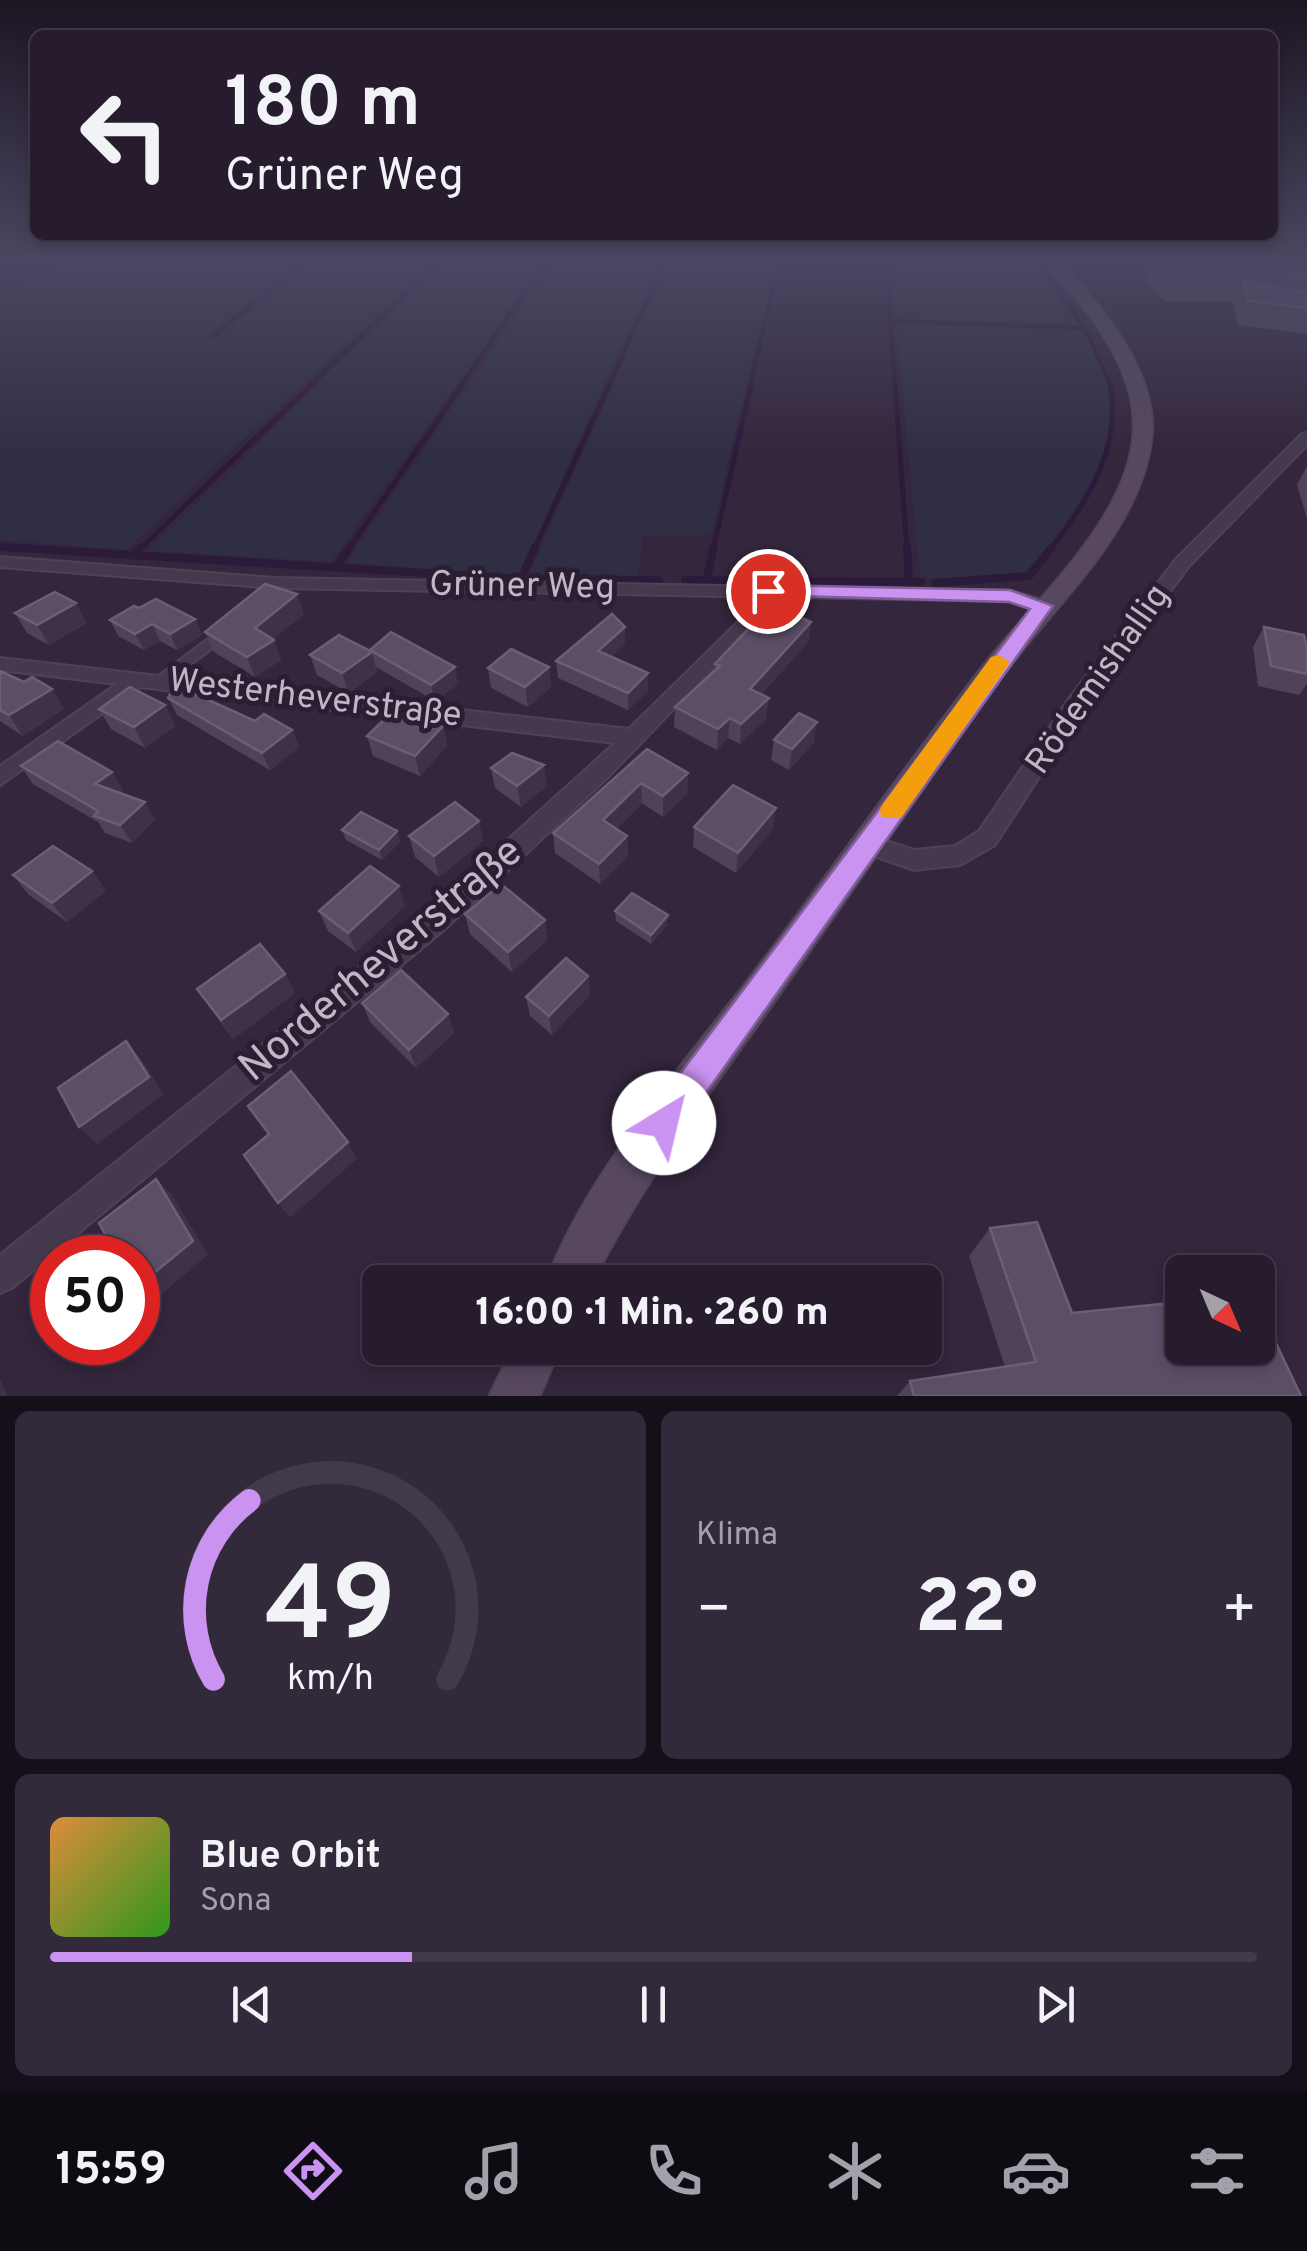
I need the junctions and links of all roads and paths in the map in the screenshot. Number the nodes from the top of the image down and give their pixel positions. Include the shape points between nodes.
1 (1100, 326) edge
2 (1306, 439) edge
3 (0, 562) edge
4 (1043, 606) junction
5 (746, 625) edge
6 (233, 626) edge
7 (0, 664) edge
8 (148, 680) junction
9 (630, 737) junction
10 (0, 777) edge
11 (868, 844) junction
12 (579, 1265) edge
13 (0, 1276) edge
14 (528, 1365) edge
15 (514, 1396) edge

1 - 4 main road via 1128,364 1144,436 1133,479 1111,520
2 - 11 street, Rödemishallig via 1183,562 1078,700 987,838 960,854 914,860
3 - 4 street, Grüner Weg via 275,583 1010,596
4 - 11 main road
5 - 9 street, Norderheverstraße
6 - 8 lane
7 - 8 street, Westerheverstraße
8 - 9 street, Westerheverstraße
8 - 10 street
9 - 13 street, Norderheverstraße via 436,921
11 - 12 main road via 664,1123
14 - 15 main road

